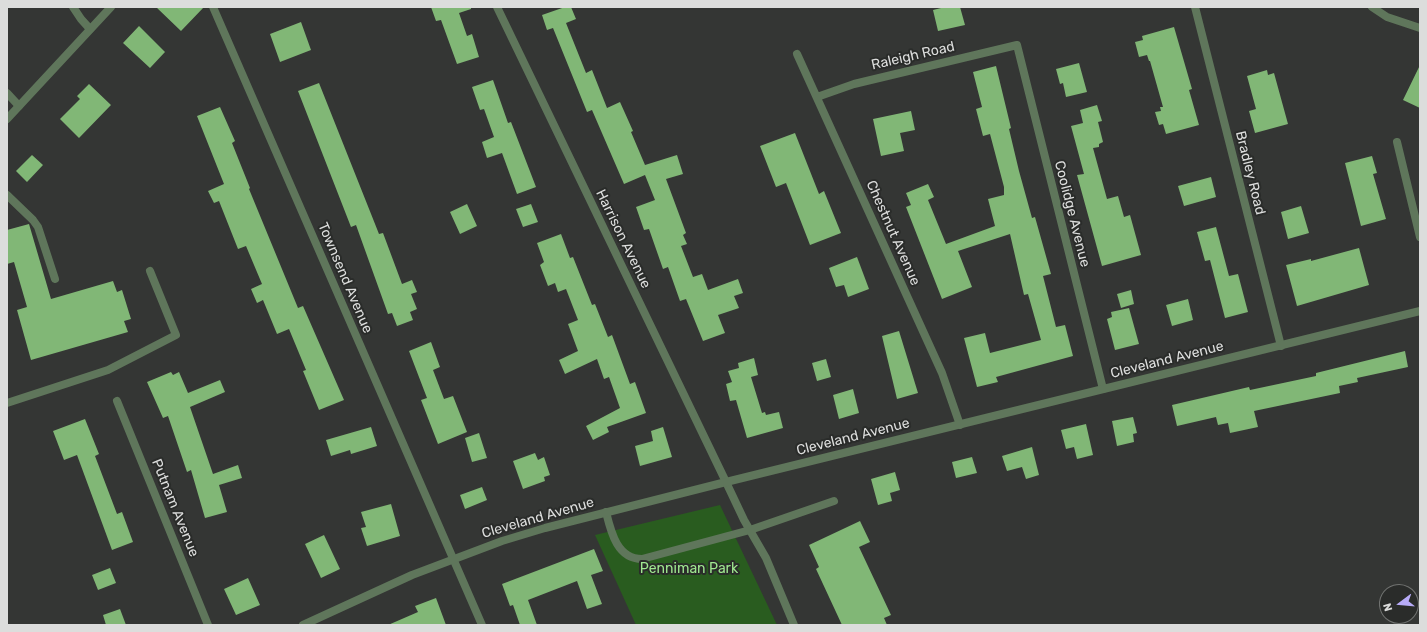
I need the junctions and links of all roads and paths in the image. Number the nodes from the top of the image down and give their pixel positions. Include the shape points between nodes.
1 (73, 7) edge
2 (111, 7) edge
3 (213, 7) edge
4 (497, 7) edge
5 (1195, 7) edge
6 (1372, 7) edge
7 (1420, 28) edge
8 (90, 29) junction
9 (1017, 45) joint
10 (797, 54) dead end
11 (7, 93) edge
12 (817, 98) junction
13 (19, 106) junction
14 (7, 119) edge
15 (1397, 142) dead end
16 (7, 195) edge
17 (1420, 237) edge
18 (150, 271) dead end
19 (55, 279) dead end
20 (1420, 311) edge
21 (1281, 346) junction
22 (1103, 389) junction
23 (117, 401) dead end
24 (7, 403) edge
25 (960, 425) junction
26 (726, 482) junction
27 (834, 501) dead end
28 (606, 512) junction
29 (750, 530) junction
30 (452, 559) junction
31 (208, 625) edge
32 (304, 625) edge
33 (482, 625) edge
34 (794, 625) edge

1 - 8 street
2 - 8 street
3 - 30 street, Townsend Avenue
4 - 26 street, Harrison Avenue
5 - 21 street, Bradley Road
6 - 7 street via 1387,17
8 - 13 street
9 - 12 street, Raleigh Road via 854,84
9 - 22 street, Coolidge Avenue
10 - 12 street, Chestnut Avenue
11 - 13 street
12 - 25 street, Chestnut Avenue via 942,373
13 - 14 street
15 - 17 street
16 - 19 street via 38,227
18 - 24 street via 176,335 108,370
20 - 21 street, Cleveland Avenue
21 - 22 street, Cleveland Avenue
22 - 25 street, Cleveland Avenue
23 - 31 street, Putnam Avenue
25 - 26 street, Cleveland Avenue
26 - 28 street, Cleveland Avenue
26 - 29 street, Harrison Avenue
27 - 29 street
28 - 29 street via 612,534 621,550 630,558 636,559 649,558
28 - 30 street, Cleveland Avenue via 502,541
29 - 34 street, Harrison Avenue via 766,558
30 - 32 street, Cleveland Avenue via 376,590
30 - 33 street, Townsend Avenue

